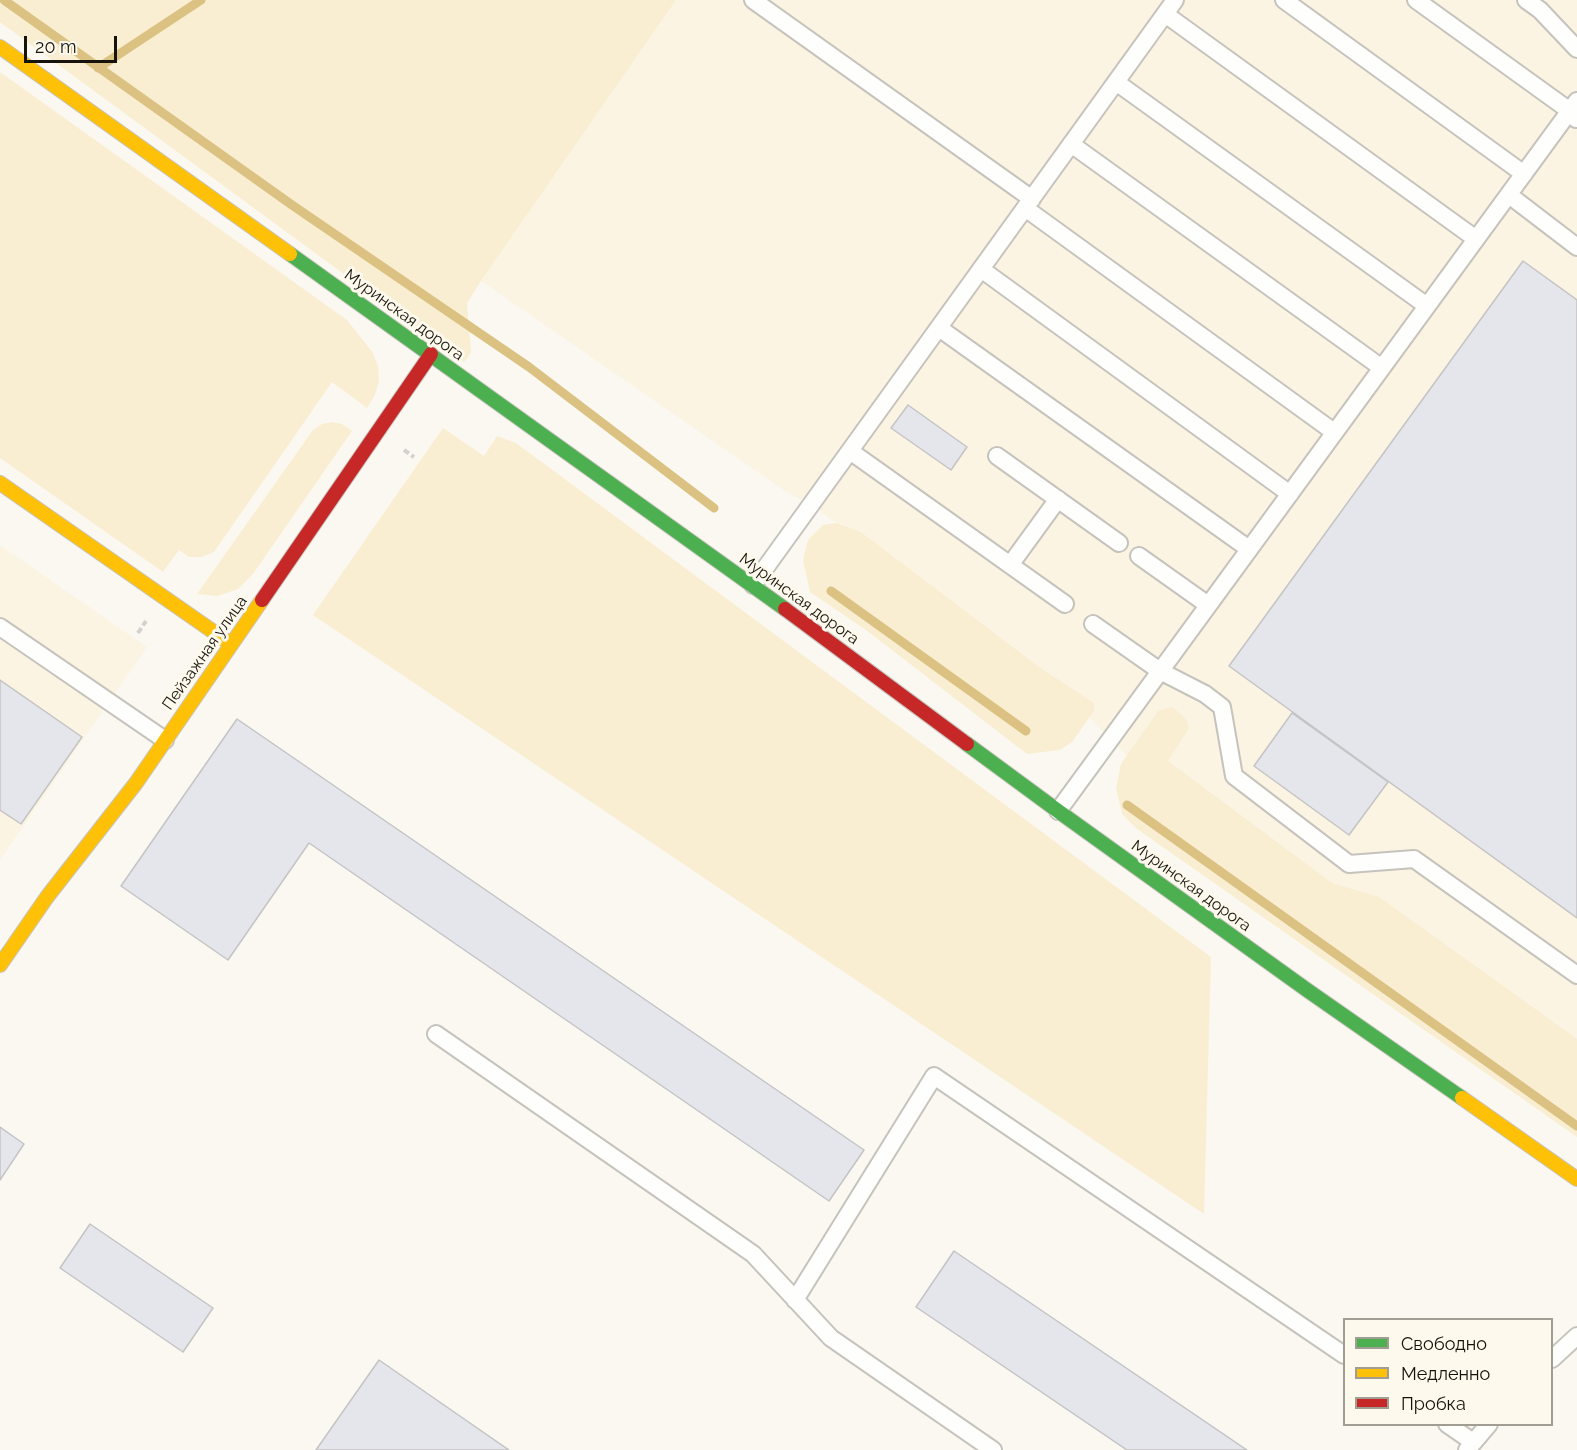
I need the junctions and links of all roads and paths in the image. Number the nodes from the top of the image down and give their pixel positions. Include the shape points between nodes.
1 (753, 0) edge
2 (1175, 0) edge
3 (1284, 0) edge
4 (1416, 0) edge
5 (1526, 0) edge
6 (1164, 14) junction
7 (0, 47) edge
8 (1577, 49) edge
9 (1116, 82) junction
10 (1575, 111) edge
11 (1071, 144) junction
12 (1524, 174) junction
13 (1509, 195) junction
14 (1028, 203) junction
15 (1476, 239) junction
16 (1577, 247) edge
17 (981, 269) junction
18 (1427, 306) junction
19 (939, 328) junction
20 (431, 354) junction
21 (1382, 368) junction
22 (1335, 432) junction
23 (850, 451) junction
24 (997, 456) dead end
25 (0, 483) edge
26 (1290, 494) junction
27 (1058, 499) junction
28 (1119, 543) dead end
29 (1250, 549) junction
30 (1139, 556) dead end
31 (1010, 565) junction
32 (753, 585) junction
33 (1065, 604) dead end
34 (1208, 605) junction
35 (1093, 624) dead end
36 (0, 627) edge
37 (231, 644) junction
38 (1160, 671) junction
39 (165, 740) junction
40 (1058, 811) junction
41 (0, 965) edge
42 (1577, 975) edge
43 (436, 1034) dead end
44 (1577, 1179) edge
45 (795, 1300) junction
46 (1577, 1336) edge
47 (1343, 1354) edge
48 (1553, 1357) edge
49 (1448, 1426) edge
50 (1488, 1426) edge
51 (1470, 1446) edge
52 (993, 1450) edge

1 - 14 lane
2 - 6 lane
3 - 12 lane
4 - 10 lane
5 - 8 lane
6 - 9 lane
6 - 15 lane
7 - 20 street, Муринская дорога
9 - 11 lane
9 - 18 lane
10 - 12 lane
11 - 14 lane
11 - 21 lane
12 - 13 lane
13 - 15 lane
13 - 16 lane
14 - 17 lane
14 - 22 lane
15 - 18 lane
17 - 19 lane
17 - 26 lane
18 - 21 lane
19 - 23 lane
19 - 29 lane
20 - 32 street, Муринская дорога
20 - 37 street, Пейзажная улица
21 - 22 lane
22 - 26 lane
23 - 31 lane
23 - 32 lane
24 - 27 lane
25 - 37 street
26 - 29 lane
27 - 28 lane
27 - 31 lane
29 - 34 lane
30 - 34 lane
31 - 33 lane
32 - 40 street, Муринская дорога
34 - 38 lane
35 - 38 lane
36 - 39 lane
37 - 39 street, Пейзажная улица
38 - 40 lane
38 - 42 lane via 1222,707 1234,776 1349,864 1414,859
39 - 41 street, Пейзажная улица
40 - 44 street, Муринская дорога
43 - 45 lane via 753,1254
45 - 47 lane via 934,1076
45 - 52 lane via 831,1338
46 - 48 lane
49 - 51 lane
50 - 51 lane

